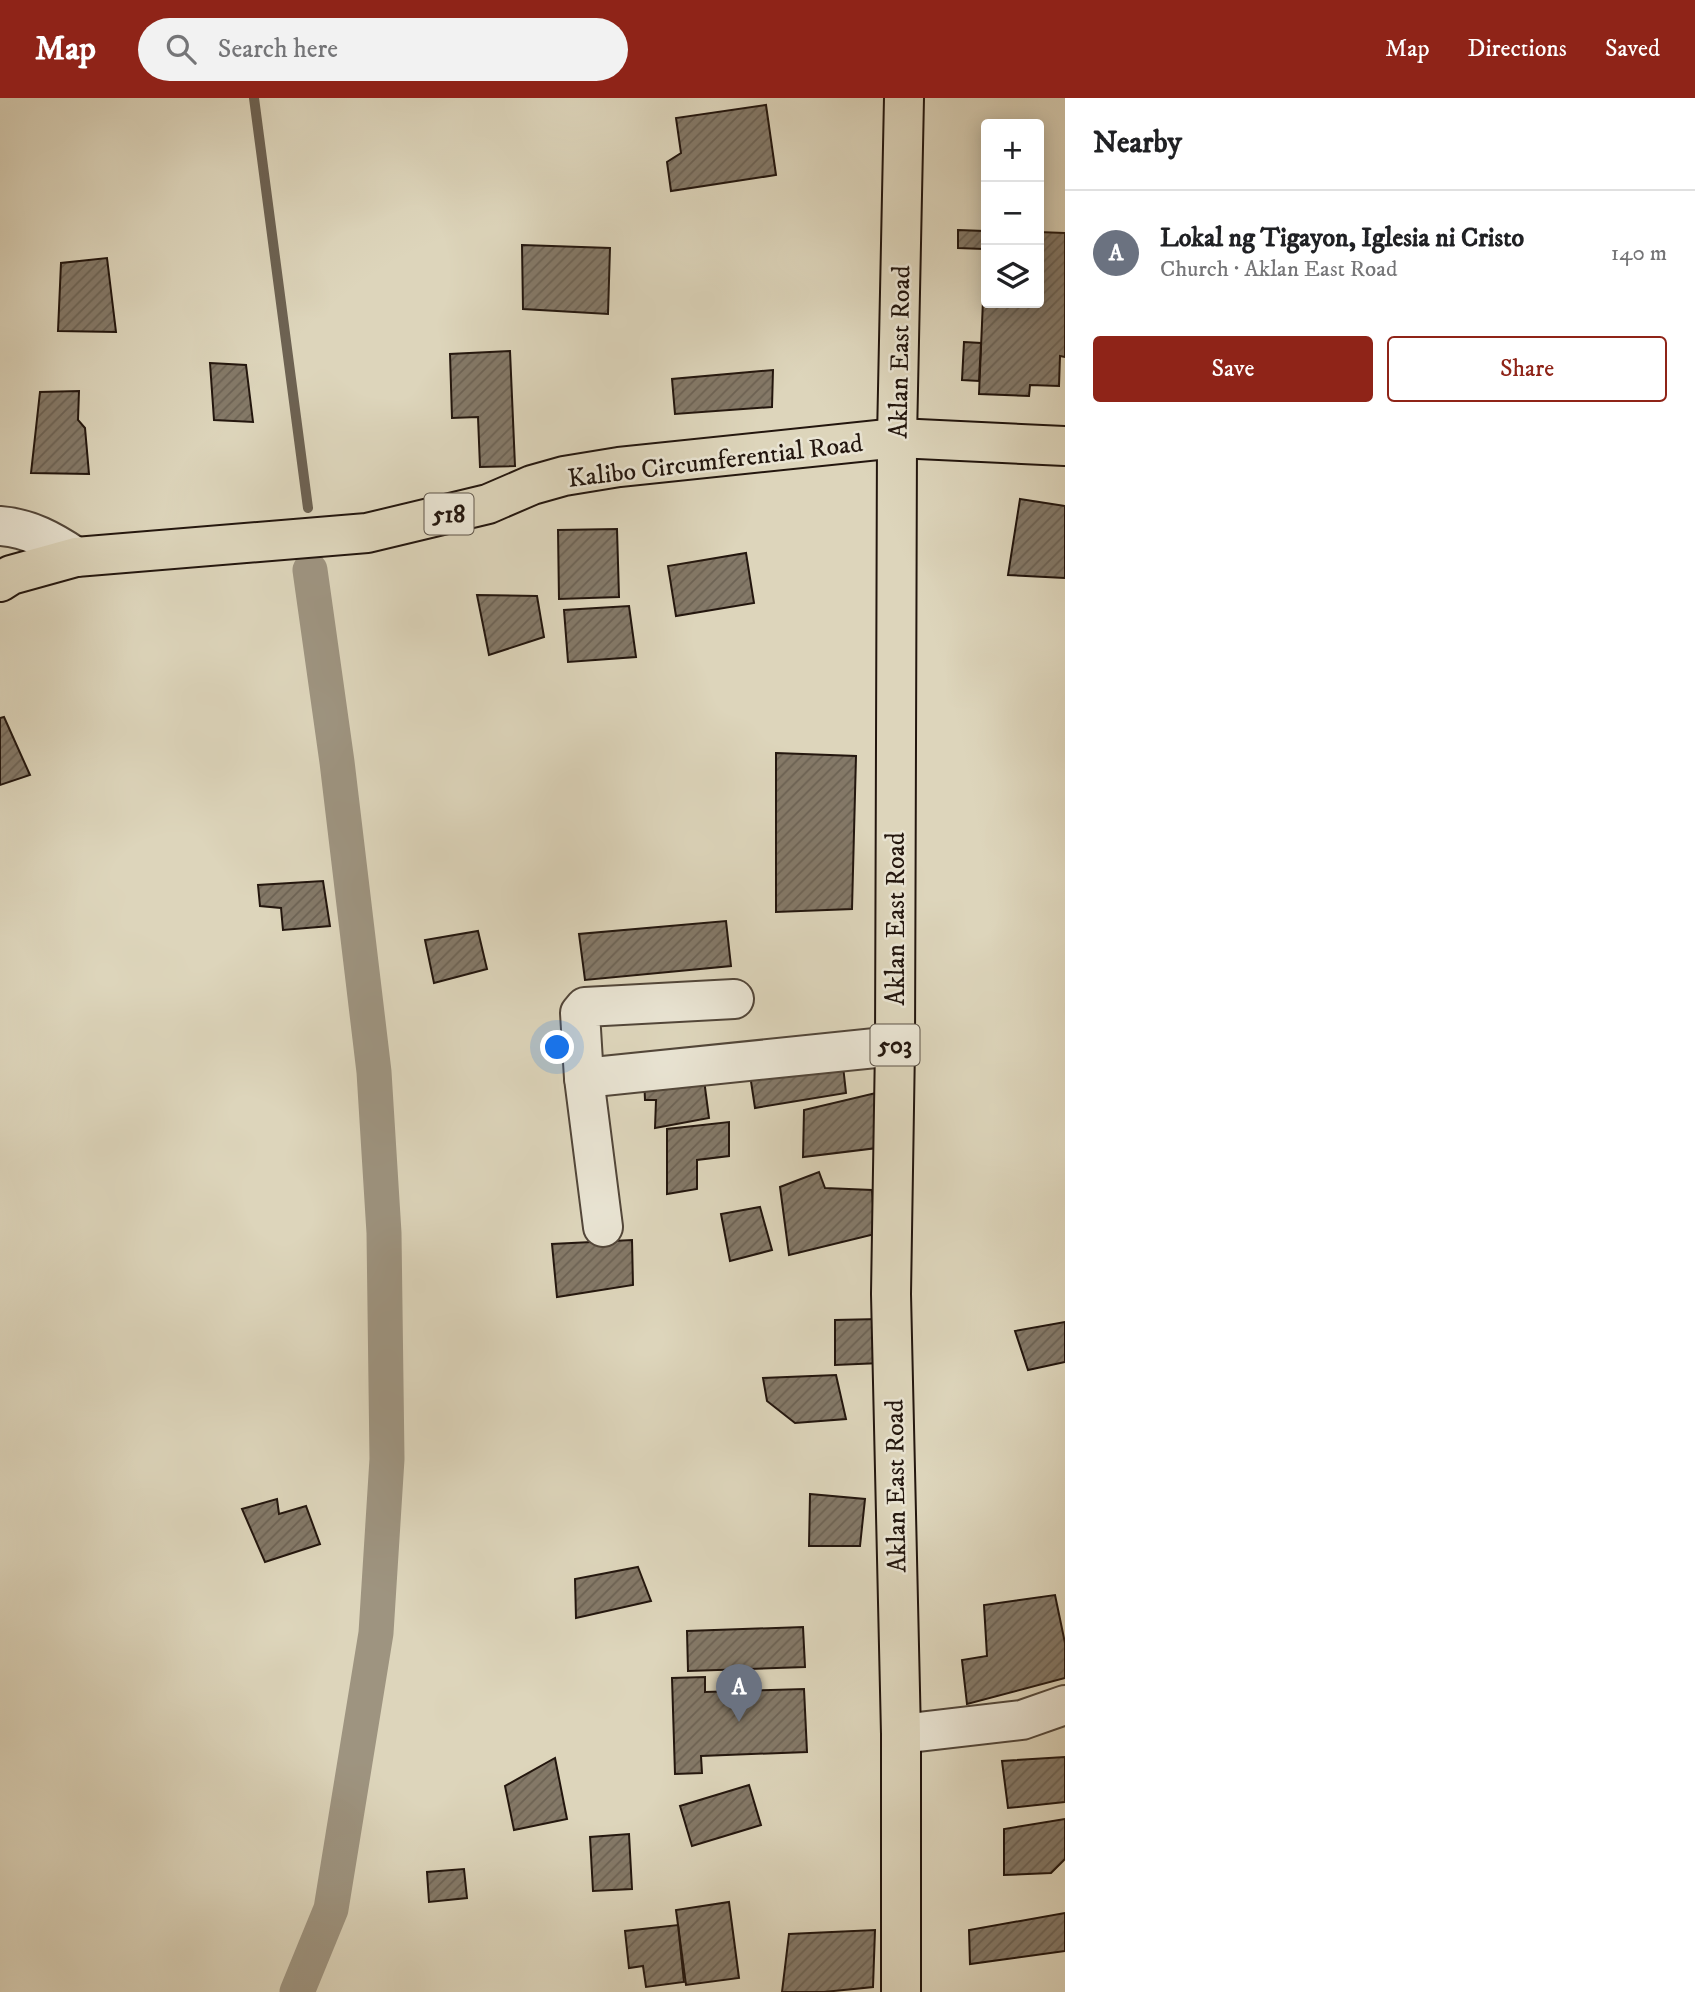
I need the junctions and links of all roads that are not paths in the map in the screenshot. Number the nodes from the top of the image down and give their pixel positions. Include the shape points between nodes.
1 (904, 98) edge
2 (898, 438) junction
3 (1065, 446) edge
4 (0, 526) edge
5 (76, 557) junction
6 (0, 582) edge
7 (734, 999) dead end
8 (895, 1046) junction
9 (584, 1079) junction
10 (603, 1227) dead end
11 (1065, 1705) edge
12 (901, 1734) junction
13 (901, 1992) edge

1 - 2 main road, Aklan East Road / 503
2 - 3 main road, Kalibo Circumferential Road / 518
2 - 5 main road, Kalibo Circumferential Road / 518 via 578,474 532,485 488,504 367,533
2 - 8 main road, Aklan East Road / 503
4 - 5 street via 18,527 50,539
5 - 6 main road, Kalibo Circumferential Road / 518
7 - 9 street via 585,1007 579,1019
8 - 9 street
8 - 12 main road, Aklan East Road / 503 via 891,1294
9 - 10 street
11 - 12 street via 1022,1720
12 - 13 main road, Aklan East Road / 503

